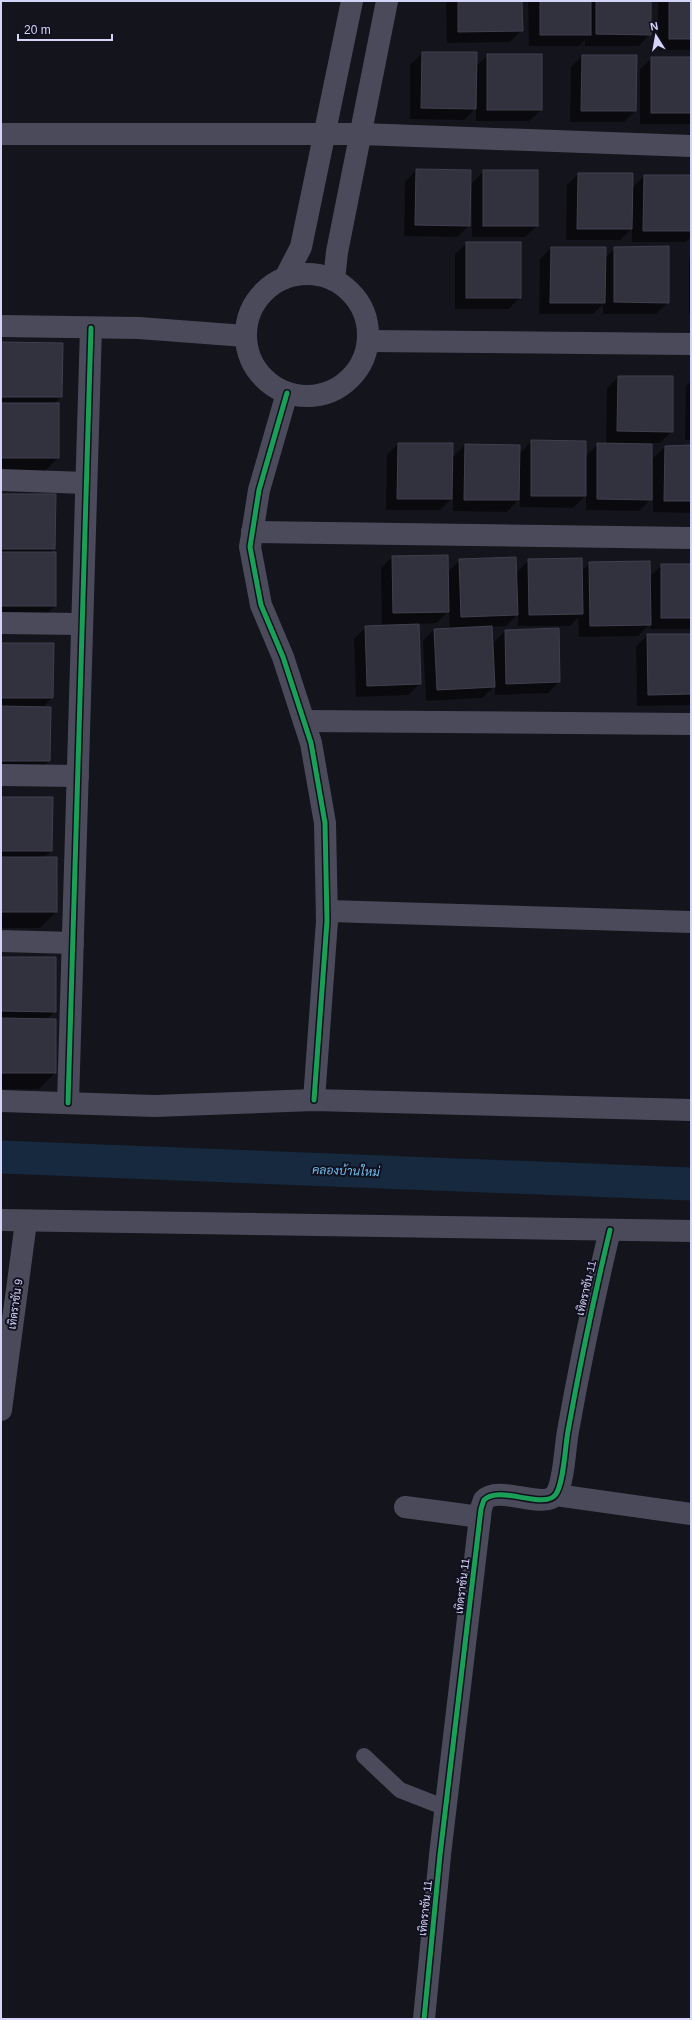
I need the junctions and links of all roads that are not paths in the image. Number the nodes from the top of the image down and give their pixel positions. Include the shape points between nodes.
1 (352, 1) edge
2 (387, 1) edge
3 (1, 134) edge
4 (361, 134) junction
5 (326, 135) junction
6 (691, 146) edge
7 (285, 278) junction
8 (334, 280) junction
9 (1, 326) edge
10 (91, 328) junction
11 (245, 336) junction
12 (368, 341) junction
13 (691, 344) edge
14 (286, 393) junction
15 (1, 480) edge
16 (86, 483) junction
17 (252, 532) junction
18 (691, 538) edge
19 (1, 623) edge
20 (82, 624) junction
21 (304, 721) junction
22 (691, 724) edge
23 (1, 775) edge
24 (78, 776) junction
25 (328, 911) junction
26 (691, 922) edge
27 (1, 941) edge
28 (73, 943) junction
29 (314, 1100) junction
30 (1, 1101) edge
31 (68, 1103) junction
32 (691, 1110) edge
33 (1, 1220) edge
34 (26, 1222) junction
35 (610, 1230) junction
36 (691, 1231) edge
37 (1, 1410) edge
38 (556, 1495) junction
39 (406, 1507) dead end
40 (691, 1514) edge
41 (480, 1517) junction
42 (364, 1756) dead end
43 (446, 1808) junction
44 (424, 2019) edge

1 - 5 street
2 - 4 street
3 - 5 street
4 - 5 street
4 - 6 street
4 - 8 street via 337,252
5 - 7 street via 301,247
7 - 8 street via 316,274
7 - 11 street via 272,284 253,305
8 - 12 street via 350,290 361,305 367,322
9 - 10 street
10 - 11 street via 138,328
10 - 16 street
11 - 14 street via 248,355 257,371 270,384
12 - 13 street
12 - 14 street via 361,364 354,375 340,386 323,394 305,396
14 - 17 street via 259,490
15 - 16 street
16 - 20 street
17 - 18 street
17 - 21 street via 250,547 261,605 283,657
19 - 20 street
20 - 24 street
21 - 22 street
21 - 25 street via 311,743 325,823
23 - 24 street
24 - 28 street
25 - 26 street
25 - 29 street
27 - 28 street
28 - 31 street
29 - 31 street via 155,1106
29 - 32 street
30 - 31 street
33 - 34 street
34 - 35 street
34 - 37 street, เทิดราชัน 9
35 - 36 street
35 - 38 street, เทิดราชัน 11 via 588,1325 564,1449 560,1485
38 - 40 street
38 - 41 street, เทิดราชัน 11 via 546,1500 493,1495 484,1500
39 - 41 street
41 - 43 street, เทิดราชัน 11
42 - 43 lane via 400,1790
43 - 44 street, เทิดราชัน 11

